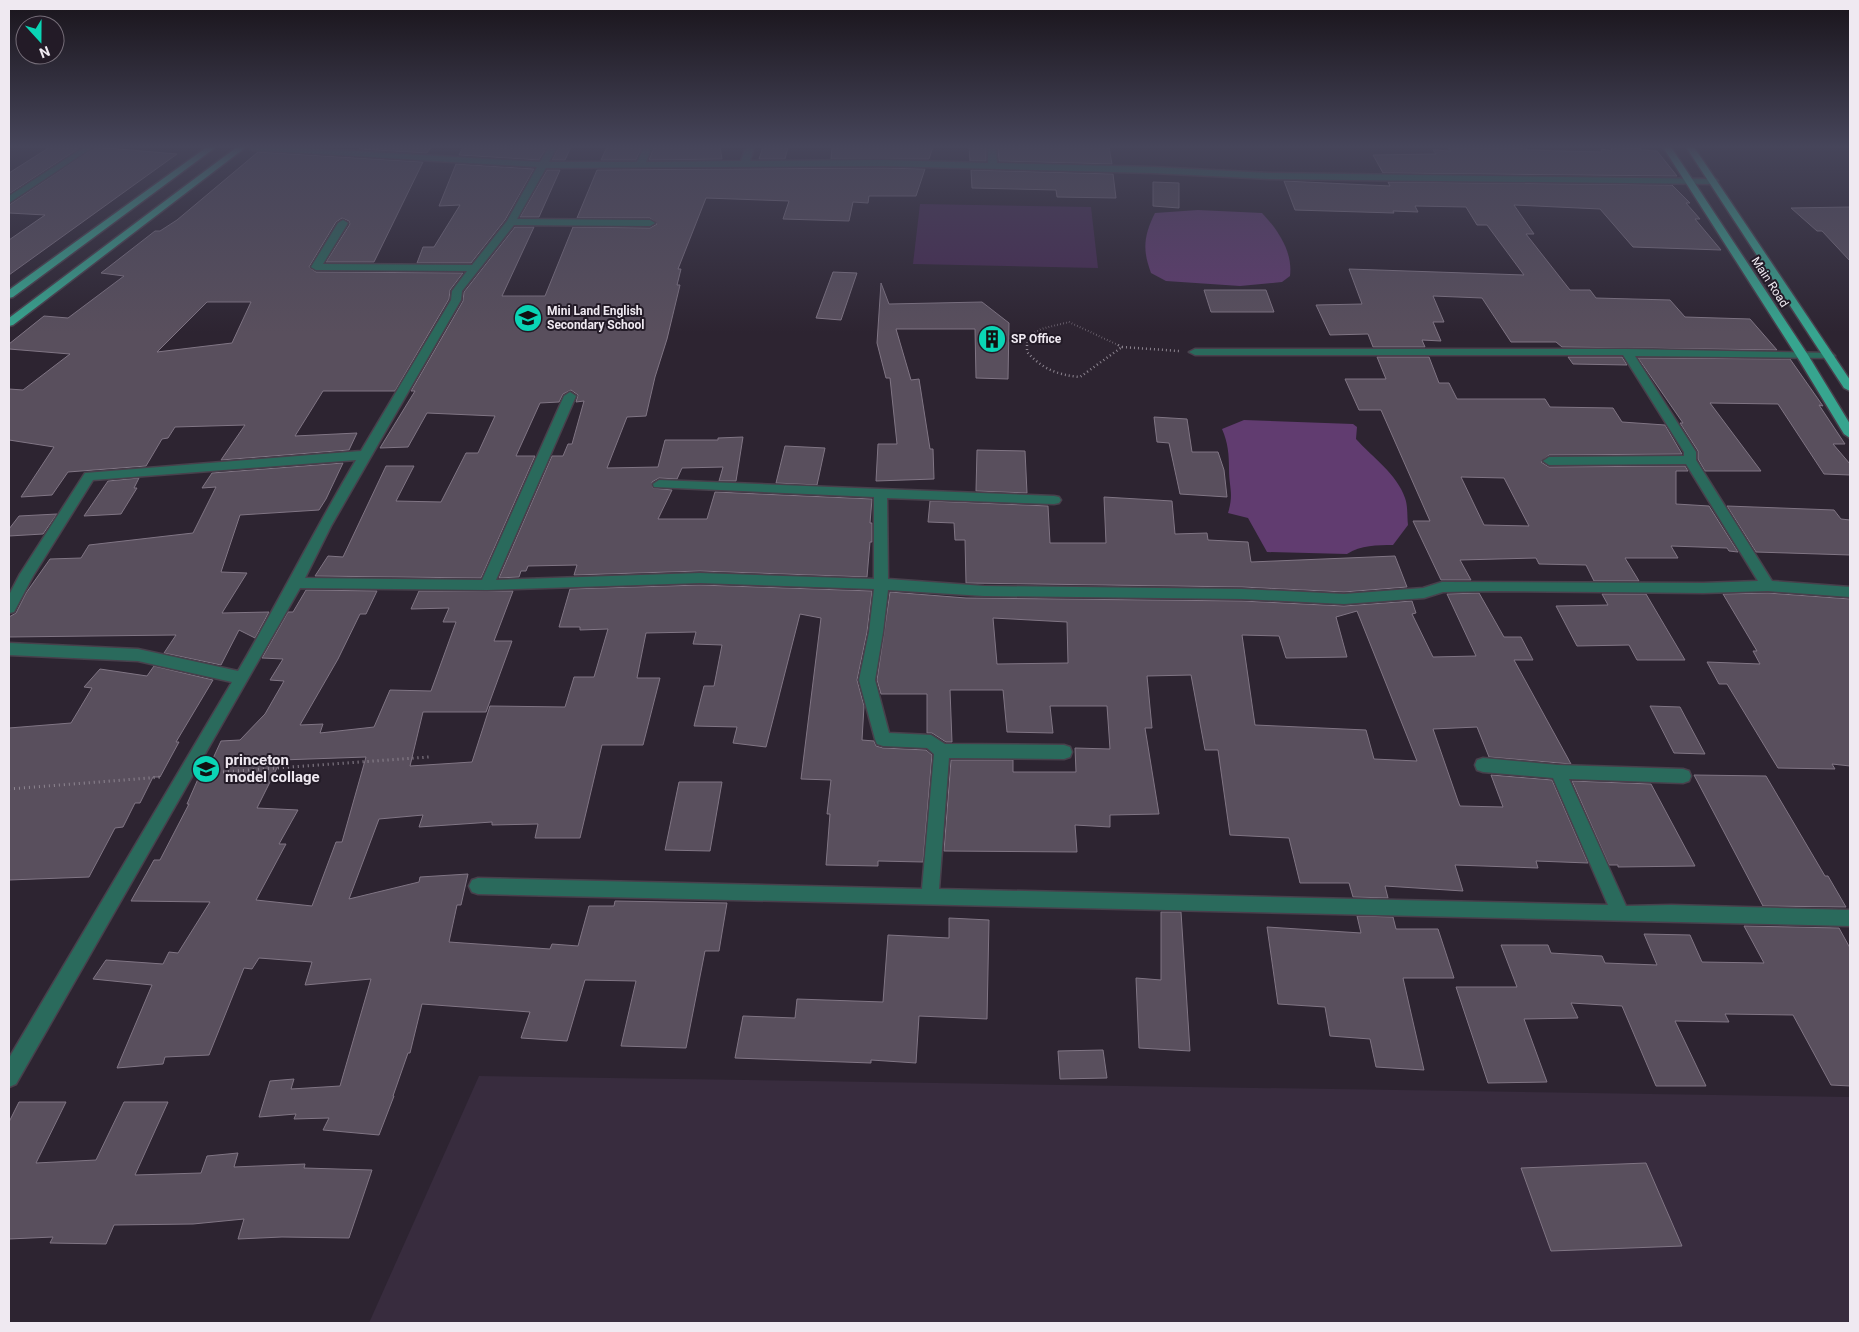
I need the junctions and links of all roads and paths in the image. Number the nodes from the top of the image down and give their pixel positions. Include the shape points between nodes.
1 (126, 209) edge
2 (159, 209) edge
3 (518, 209) edge
4 (1707, 209) edge
5 (1732, 209) edge
6 (511, 222) junction
7 (343, 223) dead end
8 (650, 223) dead end
9 (473, 268) junction
10 (9, 295) edge
11 (9, 323) edge
12 (1122, 347) junction
13 (1195, 352) joint
14 (1627, 352) junction
15 (1802, 355) junction
16 (1829, 356) junction
17 (1850, 388) edge
18 (570, 396) dead end
19 (1850, 434) edge
20 (365, 456) junction
21 (1690, 460) junction
22 (1549, 461) dead end
23 (659, 484) dead end
24 (880, 493) junction
25 (1054, 500) dead end
26 (296, 583) junction
27 (487, 585) junction
28 (881, 585) junction
29 (1768, 586) junction
30 (1850, 592) edge
31 (9, 608) edge
32 (9, 649) edge
33 (242, 678) junction
34 (942, 751) junction
35 (1064, 752) dead end
36 (429, 757) dead end
37 (1483, 765) dead end
38 (1558, 772) junction
39 (184, 775) junction
40 (1683, 776) dead end
41 (9, 789) edge
42 (478, 886) dead end
43 (930, 896) junction
44 (1621, 914) junction
45 (1850, 918) edge
46 (9, 1077) edge

1 - 10 main road
2 - 11 main road
3 - 6 street
4 - 15 main road, Main Road
5 - 16 main road, Main Road
6 - 8 street
6 - 9 street
7 - 9 street via 316,267
9 - 20 street
12 - 12 path via 1080,377 1059,375 1038,365 1027,352 1027,337 1041,329 1069,322
12 - 13 path
13 - 14 street
14 - 15 street
14 - 21 street via 1690,452
15 - 16 street
15 - 19 main road, Main Road
16 - 17 main road, Main Road
18 - 27 street
20 - 26 street via 324,526
20 - 31 street via 89,476
21 - 22 street
21 - 29 street
23 - 24 street
24 - 25 street
24 - 28 street
26 - 27 street
26 - 33 street
27 - 28 street via 700,578
28 - 29 street via 984,591 1242,594 1344,599 1424,593 1442,587
28 - 34 street via 866,680 883,739 931,742
29 - 30 street
32 - 33 street via 138,656
33 - 39 street
34 - 35 street
34 - 43 street
36 - 39 path
37 - 38 street
38 - 40 street
38 - 44 street
39 - 41 path
39 - 46 street
42 - 43 street
43 - 44 street
44 - 45 street

